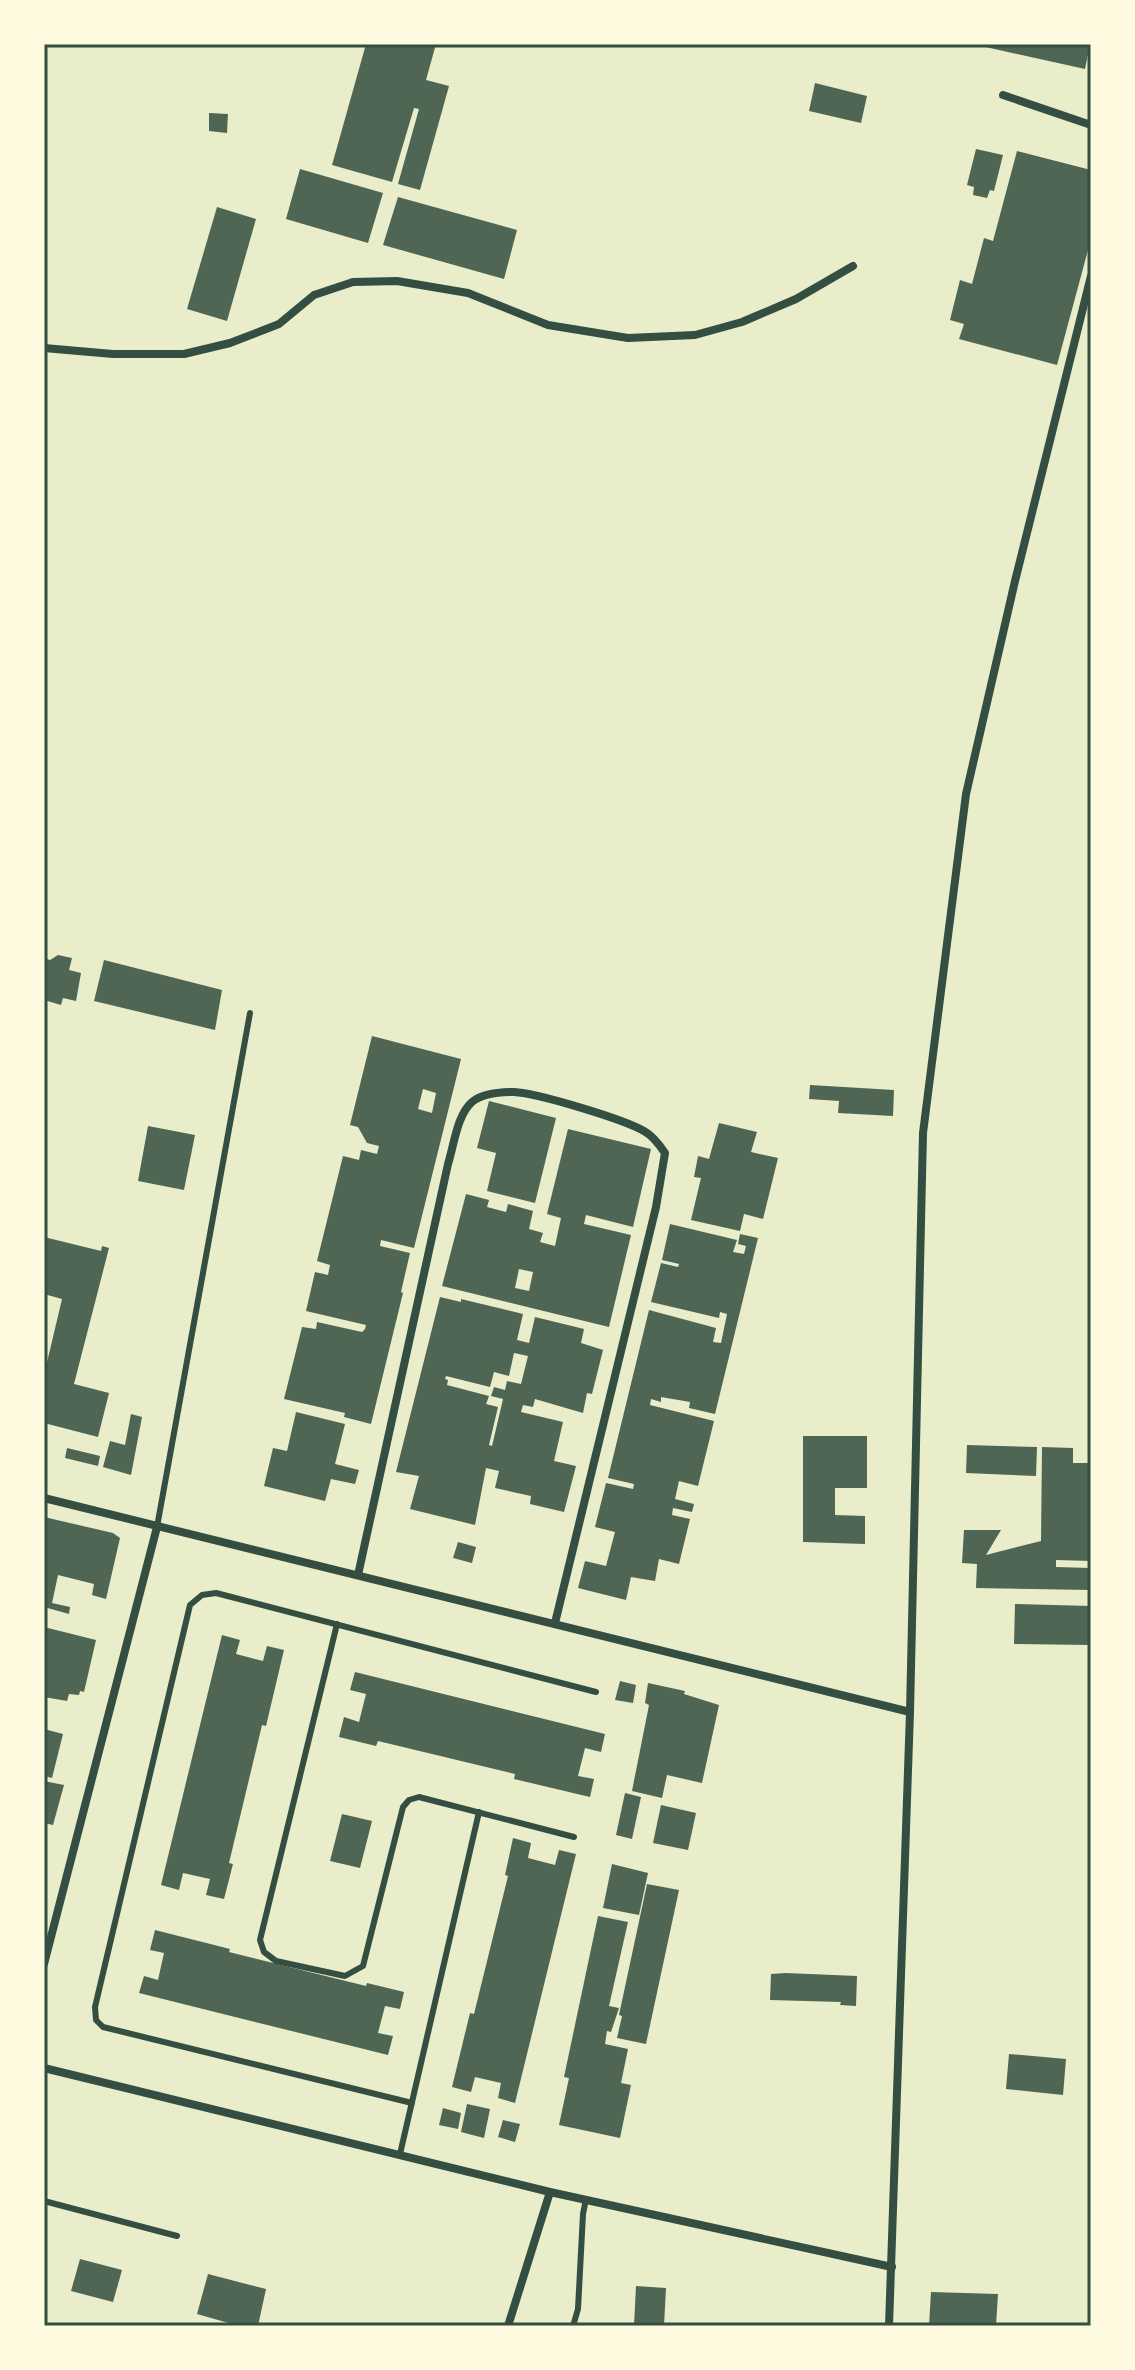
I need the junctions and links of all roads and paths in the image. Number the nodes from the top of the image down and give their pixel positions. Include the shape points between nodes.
1 (1003, 95) dead end
2 (1091, 125) edge
3 (853, 266) dead end
4 (1091, 276) edge
5 (44, 348) edge
6 (250, 1013) dead end
7 (44, 1498) edge
8 (157, 1527) junction
9 (358, 1575) junction
10 (555, 1623) junction
11 (337, 1624) junction
12 (596, 1692) dead end
13 (910, 1712) junction
14 (479, 1812) junction
15 (574, 1837) dead end
16 (44, 1964) edge
17 (44, 2068) edge
18 (412, 2103) junction
19 (400, 2154) junction
20 (550, 2192) junction
21 (586, 2199) junction
22 (44, 2201) edge
23 (177, 2236) dead end
24 (892, 2267) junction
25 (508, 2326) edge
26 (573, 2326) edge
27 (889, 2326) edge

1 - 2 street
3 - 5 street via 796,299 695,335 628,338 548,325 468,293 397,281 353,282 314,295 279,324 184,354
4 - 13 street via 966,794 923,1133
6 - 8 lane
7 - 8 street
8 - 9 street
8 - 16 street
9 - 10 street
9 - 10 street via 464,1111 475,1099 494,1093 535,1096 628,1123 647,1133 665,1153
10 - 13 street
11 - 12 lane
11 - 14 lane via 260,1940 264,1952 276,1961 331,1973 356,1972 363,1966 403,1807 419,1797
11 - 18 lane via 216,1593 202,1595 190,1605 96,2020 103,2027
13 - 24 street
14 - 15 lane
14 - 18 lane
17 - 19 street
18 - 19 lane
19 - 20 street
20 - 21 street
20 - 25 street
21 - 24 street
21 - 26 lane
22 - 23 lane
24 - 27 street

